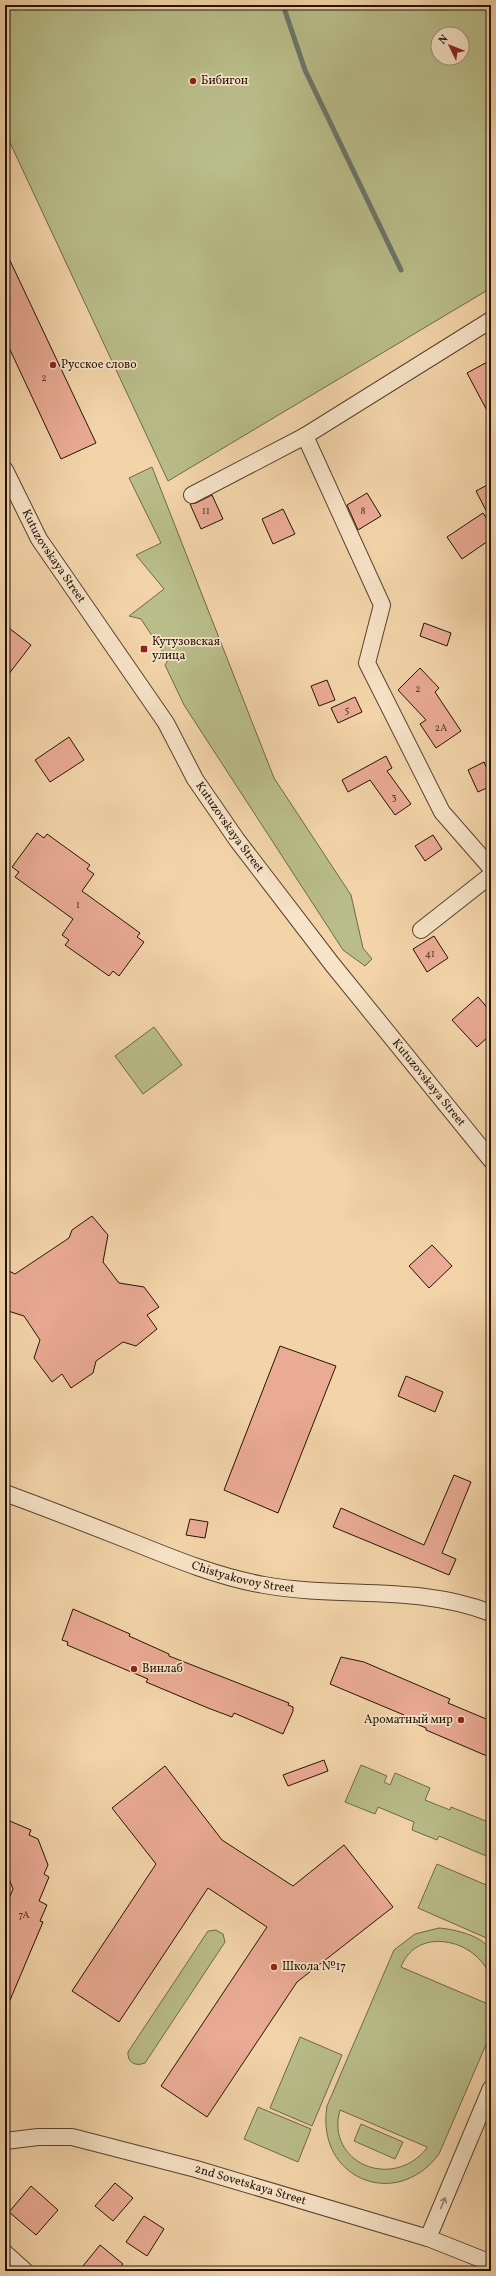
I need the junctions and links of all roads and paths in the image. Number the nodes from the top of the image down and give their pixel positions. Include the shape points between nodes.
1 (491, 320) edge
2 (305, 436) junction
3 (5, 470) edge
4 (192, 495) dead end
5 (491, 868) edge
6 (491, 875) edge
7 (421, 930) dead end
8 (491, 1160) edge
9 (5, 1493) edge
10 (491, 1613) edge
11 (491, 2088) edge
12 (5, 2141) edge
13 (428, 2238) junction
14 (5, 2253) edge
15 (491, 2263) edge
16 (25, 2271) edge

1 - 2 street
2 - 4 street
2 - 5 street via 382,605 367,663 442,812
3 - 8 street, Kutuzovskaya Street via 39,539 166,723 195,779 232,832 332,964
6 - 7 street
9 - 10 street, Chistyakovoy Street via 216,1574 264,1585 313,1592 432,1596
13 -> 11 street
12 - 13 street, 2nd Sovetskaya Street via 72,2136
13 - 15 street, 2nd Sovetskaya Street
14 - 16 street

